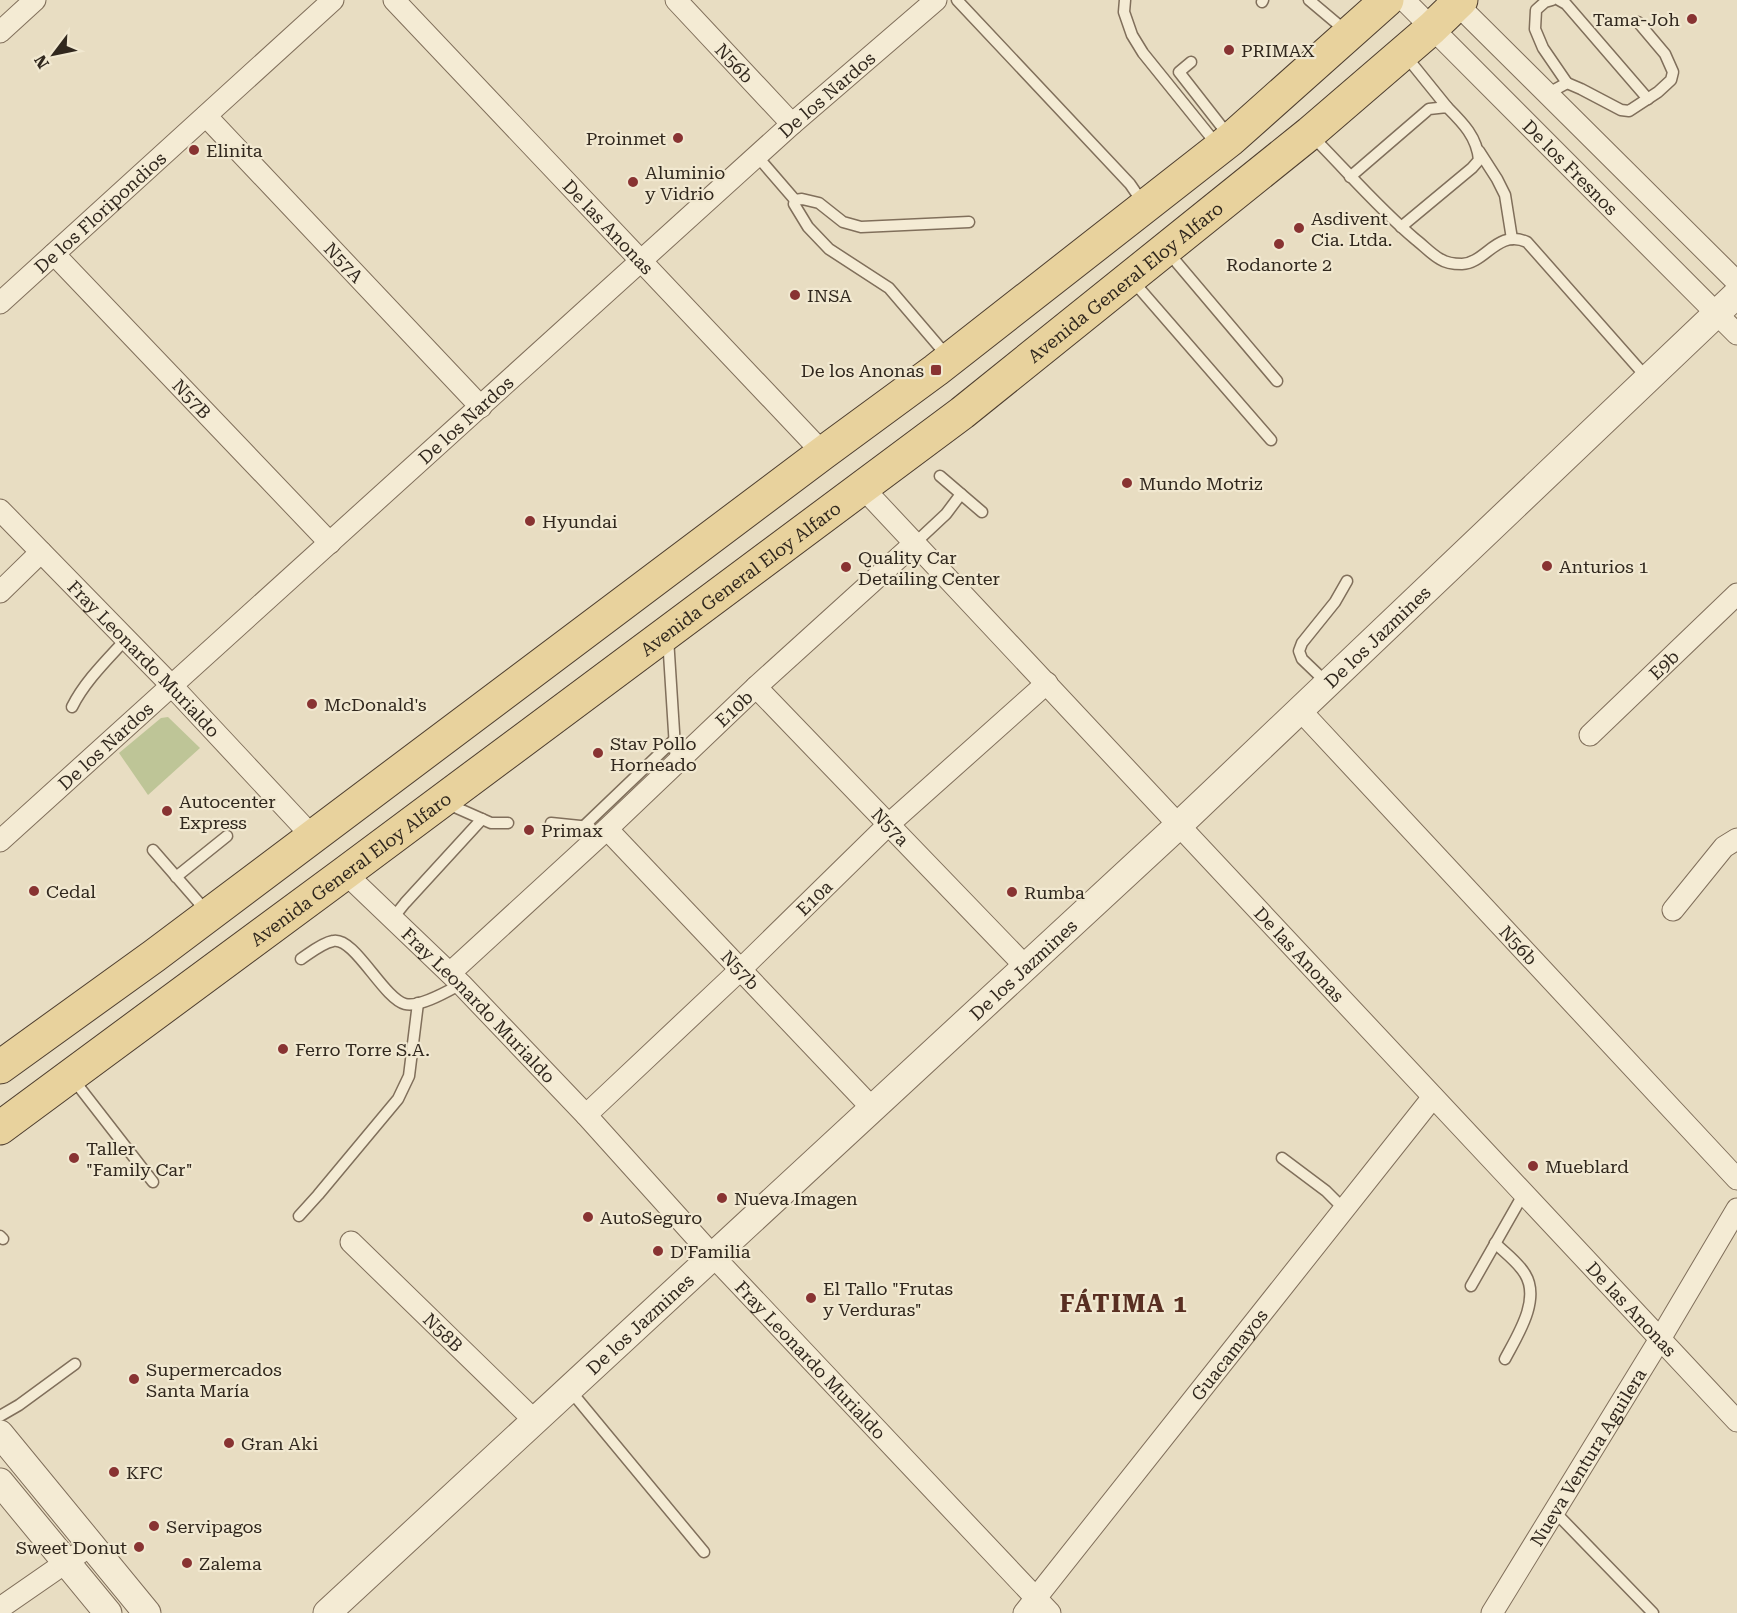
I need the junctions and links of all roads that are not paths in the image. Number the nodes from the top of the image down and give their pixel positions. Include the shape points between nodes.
1 (35, 0) edge
2 (333, 0) edge
3 (394, 0) edge
4 (676, 0) edge
5 (936, 0) edge
6 (957, 0) edge
7 (1125, 0) edge
8 (1309, 0) edge
9 (1387, 0) edge
10 (1404, 0) edge
11 (1552, 0) edge
12 (1559, 0) edge
13 (1457, 1) edge
14 (1638, 22) dead end
15 (1432, 28) junction
16 (0, 32) edge
17 (1350, 34) junction
18 (1403, 52) junction
19 (1191, 62) dead end
20 (1567, 84) junction
21 (1547, 94) junction
22 (1648, 99) junction
23 (1447, 107) junction
24 (206, 116) junction
25 (792, 124) junction
26 (1310, 133) junction
27 (1225, 143) junction
28 (1478, 149) junction
29 (757, 156) junction
30 (1350, 177) junction
31 (795, 200) junction
32 (1145, 205) junction
33 (969, 222) dead end
34 (1401, 227) junction
35 (1512, 239) junction
36 (1166, 249) junction
37 (54, 254) junction
38 (641, 261) junction
39 (1130, 278) junction
40 (1737, 282) edge
41 (1737, 294) edge
42 (0, 303) edge
43 (1718, 314) junction
44 (1737, 334) edge
45 (950, 359) junction
46 (1648, 380) junction
47 (1277, 381) dead end
48 (481, 407) junction
49 (1271, 440) dead end
50 (823, 453) junction
51 (940, 476) dead end
52 (862, 487) junction
53 (961, 494) junction
54 (0, 510) edge
55 (982, 512) dead end
56 (330, 543) junction
57 (915, 543) junction
58 (41, 552) junction
59 (1347, 581) dead end
60 (0, 592) edge
61 (1737, 594) edge
62 (668, 633) junction
63 (126, 639) junction
64 (1047, 683) junction
65 (1327, 684) junction
66 (172, 686) junction
67 (756, 687) junction
68 (72, 707) dead end
69 (1300, 710) junction
70 (1590, 735) dead end
71 (675, 739) junction
72 (676, 763) junction
73 (442, 801) junction
74 (482, 819) junction
75 (508, 823) dead end
76 (551, 823) dead end
77 (889, 824) junction
78 (1179, 825) junction
79 (584, 826) junction
80 (607, 829) junction
81 (227, 836) dead end
82 (312, 836) junction
83 (1737, 839) edge
84 (0, 841) edge
85 (153, 850) dead end
86 (345, 873) junction
87 (176, 877) junction
88 (1673, 910) dead end
89 (208, 915) junction
90 (393, 918) junction
91 (301, 959) dead end
92 (1025, 966) junction
93 (740, 970) junction
94 (455, 978) junction
95 (418, 1003) junction
96 (0, 1067) edge
97 (70, 1076) junction
98 (1433, 1097) junction
99 (873, 1109) junction
100 (586, 1115) junction
101 (0, 1128) edge
102 (1282, 1158) dead end
103 (1737, 1179) edge
104 (153, 1182) dead end
105 (1524, 1193) junction
106 (1344, 1209) junction
107 (1737, 1209) edge
108 (299, 1216) dead end
109 (351, 1242) dead end
110 (1495, 1243) junction
111 (713, 1256) junction
112 (1471, 1286) dead end
113 (1660, 1339) junction
114 (1505, 1359) dead end
115 (75, 1364) dead end
116 (569, 1389) junction
117 (0, 1416) edge
118 (535, 1421) junction
119 (1737, 1421) edge
120 (0, 1434) edge
121 (0, 1482) edge
122 (1554, 1511) junction
123 (91, 1545) junction
124 (704, 1552) dead end
125 (66, 1562) junction
126 (0, 1608) edge
127 (1037, 1608) edge
128 (108, 1613) edge
129 (147, 1613) edge
130 (327, 1613) edge
131 (1492, 1613) edge
132 (1653, 1613) edge

1 - 16 street
2 - 24 street, De los Floripondios
3 - 38 street, De las Anonas
4 - 25 street, N56b
5 - 25 street, De los Nardos
6 - 32 lane via 1130,184
7 - 27 lane via 1124,12 1137,44
8 - 17 lane
9 - 17 main road
10 - 15 street, De los Fresnos
11 - 20 lane via 1536,10 1534,29
12 - 22 lane
13 - 15 main road, Avenida General Eloy Alfaro
13 - 21 street, De los Fresnos
14 - 22 lane via 1665,54 1673,72 1671,80
15 - 18 main road, Avenida General Eloy Alfaro
15 - 43 street, De los Fresnos
17 - 27 main road
18 - 23 lane
18 - 26 main road, Avenida General Eloy Alfaro
19 - 27 lane via 1179,72
20 - 21 lane
20 - 22 lane via 1621,110 1629,111
21 - 40 street, De los Fresnos
23 - 28 lane
23 - 30 lane via 1430,109
24 - 37 street, De los Floripondios
24 - 48 street, N57A
25 - 29 street, De los Nardos
26 - 30 lane
26 - 36 main road, Avenida General Eloy Alfaro
27 - 32 main road
28 - 34 lane via 1479,160 1472,168
28 - 35 lane via 1505,195
29 - 31 lane
29 - 38 street, De los Nardos
30 - 34 lane
31 - 33 lane via 819,203 843,222 861,227
31 - 45 lane via 808,227 829,249 890,288
32 - 45 main road
34 - 35 lane via 1440,259 1459,264 1469,264
35 - 46 lane via 1527,242
36 - 39 main road, Avenida General Eloy Alfaro
36 - 47 lane
37 - 42 street, De los Floripondios
37 - 56 street, N57B
38 - 48 street, De los Nardos
38 - 50 street, De las Anonas
39 - 49 lane
39 - 52 main road, Avenida General Eloy Alfaro via 962,413
41 - 43 street, De los Jazmines
43 - 44 street, De los Fresnos
43 - 46 street, De los Jazmines
45 - 50 main road
46 - 65 street, De los Jazmines
48 - 56 street, De los Nardos
50 - 82 main road
51 - 53 lane
52 - 57 street, De las Anonas
52 - 62 main road, Avenida General Eloy Alfaro
53 - 55 lane
53 - 57 lane
54 - 58 street, Fray Leonardo Murialdo
56 - 66 street, De los Nardos
57 - 64 street, De las Anonas
57 - 67 street, E10b
58 - 60 street
58 - 63 street, Fray Leonardo Murialdo
59 - 65 lane via 1299,651
61 - 70 street, E9b
62 - 71 lane
62 - 73 main road, Avenida General Eloy Alfaro
63 - 66 street, Fray Leonardo Murialdo
63 - 68 lane
64 - 77 street, E10a
64 - 78 street, De las Anonas
65 - 69 street, De los Jazmines
66 - 82 street, Fray Leonardo Murialdo
66 - 84 street, De los Nardos
67 - 72 street, E10b
67 - 77 street, N57a
69 - 78 street, De los Jazmines
69 - 103 street, N56b
71 - 72 lane
71 - 79 lane
72 - 80 street, E10b
73 - 74 lane
73 - 86 main road, Avenida General Eloy Alfaro
74 - 75 lane
74 - 90 lane
76 - 79 lane
77 - 92 street, N57a
77 - 93 street, E10a
78 - 92 street, De los Jazmines
78 - 98 street, De las Anonas
79 - 80 lane
80 - 93 street, N57b
80 - 94 street, E10b
81 - 87 lane
82 - 89 main road
83 - 88 street via 1724,847
85 - 87 lane
86 - 90 street, Fray Leonardo Murialdo
86 - 97 main road, Avenida General Eloy Alfaro
87 - 89 lane
89 - 96 main road
90 - 94 street, Fray Leonardo Murialdo
91 - 95 lane via 334,940 343,942 390,994 405,1004
92 - 99 street, De los Jazmines
93 - 99 street, N57b
93 - 100 street, E10a
94 - 95 lane via 431,1000
94 - 100 street, Fray Leonardo Murialdo
95 - 108 lane via 409,1076 398,1099
97 - 101 main road, Avenida General Eloy Alfaro
97 - 104 lane
98 - 105 street, De las Anonas
98 - 106 street, Guacamayos
99 - 111 street, De los Jazmines
100 - 111 street, Fray Leonardo Murialdo
102 - 106 lane
105 - 110 lane
105 - 113 street, De las Anonas
106 - 127 street, Guacamayos
107 - 113 street, Nueva Ventura Aguilera
109 - 118 street, N58B
110 - 112 lane
110 - 114 lane via 1526,1275 1530,1287 1529,1311
111 - 116 street, De los Jazmines
111 - 127 street, Fray Leonardo Murialdo
113 - 119 street, De las Anonas
113 - 122 street, Nueva Ventura Aguilera
115 - 117 lane
116 - 118 street, De los Jazmines
116 - 124 lane
118 - 130 street, De los Jazmines
120 - 123 street
121 - 125 street
122 - 131 street, Nueva Ventura Aguilera
122 - 132 lane
123 - 125 street
123 - 129 street
125 - 126 street
125 - 128 street

